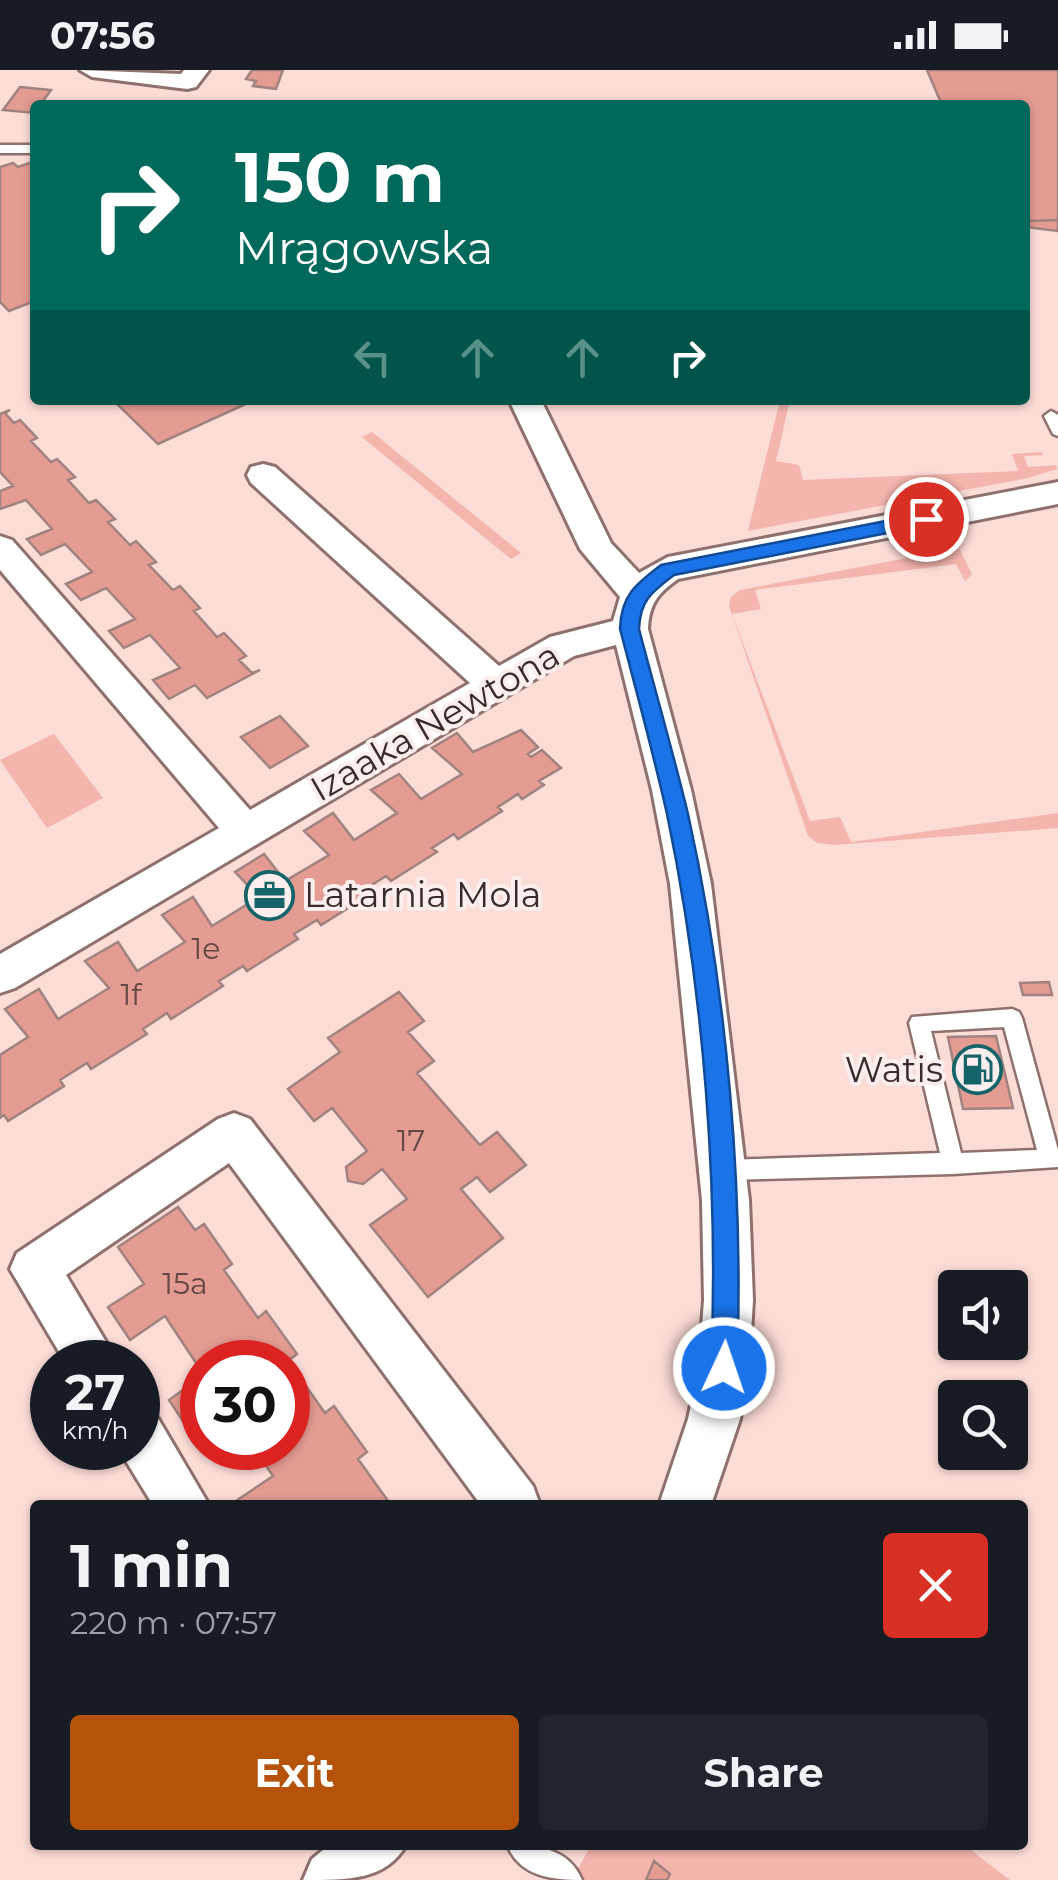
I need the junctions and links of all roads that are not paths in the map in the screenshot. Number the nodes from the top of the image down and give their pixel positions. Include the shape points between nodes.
1 (92, 70) edge
2 (192, 76) edge
3 (0, 149) edge
4 (30, 149) edge
5 (527, 405) edge
6 (1051, 416) dead end
7 (1058, 431) edge
8 (263, 475) dead end
9 (1058, 493) edge
10 (4, 559) edge
11 (634, 611) junction
12 (495, 684) junction
13 (246, 832) junction
14 (0, 976) edge
15 (953, 1164) junction
16 (724, 1170) junction
17 (80, 1340) edge
18 (160, 1468) edge
19 (180, 1500) edge
20 (510, 1500) edge
21 (687, 1500) edge
22 (370, 1850) edge
23 (528, 1850) edge
24 (333, 1880) edge
25 (568, 1880) edge

1 - 2 street
3 - 4 lane
5 - 11 street
6 - 7 lane
8 - 12 street
9 - 11 street, Izaaka Newtona via 668,570
10 - 13 street
11 - 12 street, Izaaka Newtona
11 - 16 street via 687,868
12 - 13 street, Izaaka Newtona
13 - 14 street, Izaaka Newtona
15 - 15 lane via 1050,1160 1012,1018 919,1023
15 - 16 lane
16 - 21 street via 724,1368
17 - 20 street via 34,1268 234,1134
18 - 19 street
22 - 24 street
23 - 25 lane

